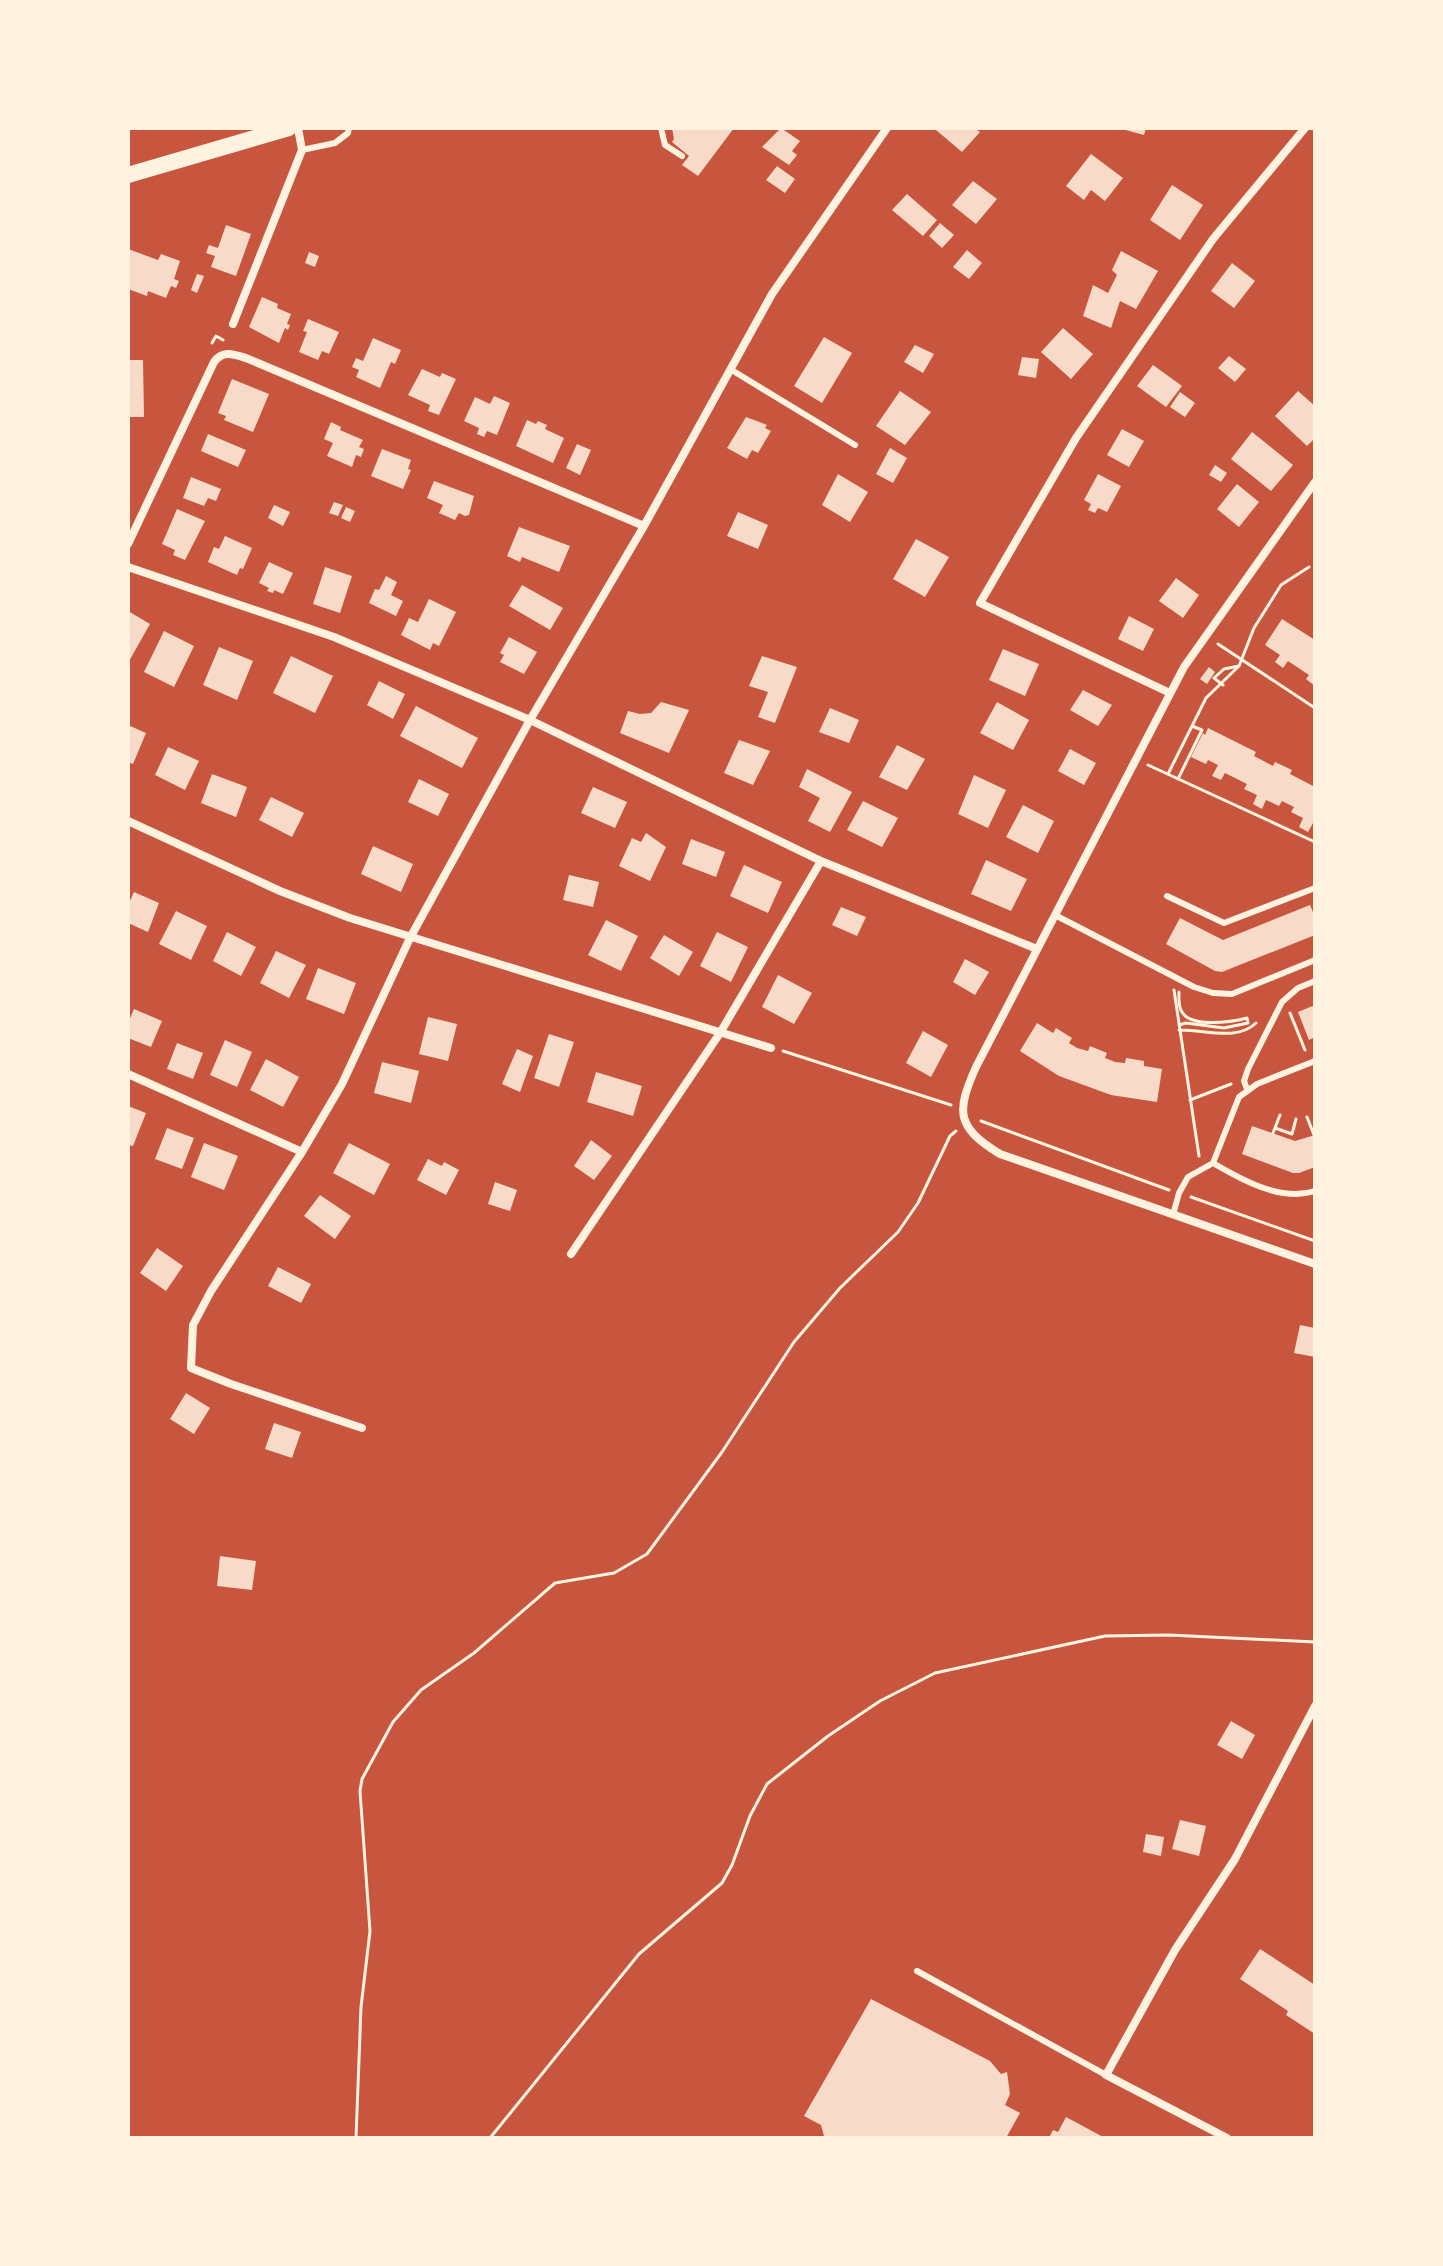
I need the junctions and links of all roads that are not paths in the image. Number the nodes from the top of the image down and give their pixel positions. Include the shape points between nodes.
1 (289, 128) edge
2 (298, 128) edge
3 (349, 128) edge
4 (661, 128) edge
5 (887, 128) edge
6 (1305, 128) edge
7 (302, 150) junction
8 (682, 156) dead end
9 (128, 175) edge
10 (233, 324) dead end
11 (730, 369) junction
12 (855, 445) dead end
13 (1315, 482) edge
14 (644, 526) junction
15 (128, 544) edge
16 (128, 567) edge
17 (1170, 693) junction
18 (530, 720) junction
19 (128, 821) edge
20 (821, 861) junction
21 (1315, 888) edge
22 (1167, 896) dead end
23 (1055, 915) junction
24 (410, 938) junction
25 (1037, 949) junction
26 (1315, 960) edge
27 (1315, 981) edge
28 (720, 1033) junction
29 (771, 1048) road end
30 (1315, 1061) edge
31 (128, 1074) edge
32 (1247, 1089) junction
33 (302, 1152) junction
34 (1213, 1163) junction
35 (1315, 1191) edge
36 (1173, 1215) junction
37 (571, 1254) dead end
38 (1315, 1264) edge
39 (362, 1428) dead end
40 (1315, 1706) edge
41 (917, 1971) dead end
42 (1106, 2075) junction
43 (1227, 2138) edge

1 - 9 main road
2 - 7 street
3 - 7 lane via 335,143
4 - 8 lane via 665,145
5 - 11 street via 772,294
6 - 17 street via 1213,239 1076,438 980,603
7 - 10 street
11 - 12 lane
11 - 14 street
13 - 17 street
14 - 15 street via 225,353 214,362
14 - 18 street
16 - 18 street via 334,637
17 - 23 street
18 - 20 street
18 - 24 street
19 - 24 street via 280,891
20 - 25 street
20 - 28 street
21 - 22 lane via 1224,923
23 - 25 street
23 - 26 lane via 1213,993 1232,994
24 - 28 street
24 - 33 street via 342,1084
25 - 36 street via 965,1092 966,1125 976,1139 1000,1154
27 - 32 lane via 1282,1002 1248,1069
28 - 29 street
28 - 37 street
30 - 32 lane
31 - 33 street
32 - 34 lane
33 - 39 street via 193,1325 191,1368
34 - 35 lane via 1281,1193
34 - 36 lane via 1188,1177
36 - 38 street
40 - 42 street via 1235,1859 1175,1950
41 - 42 lane
42 - 43 street

